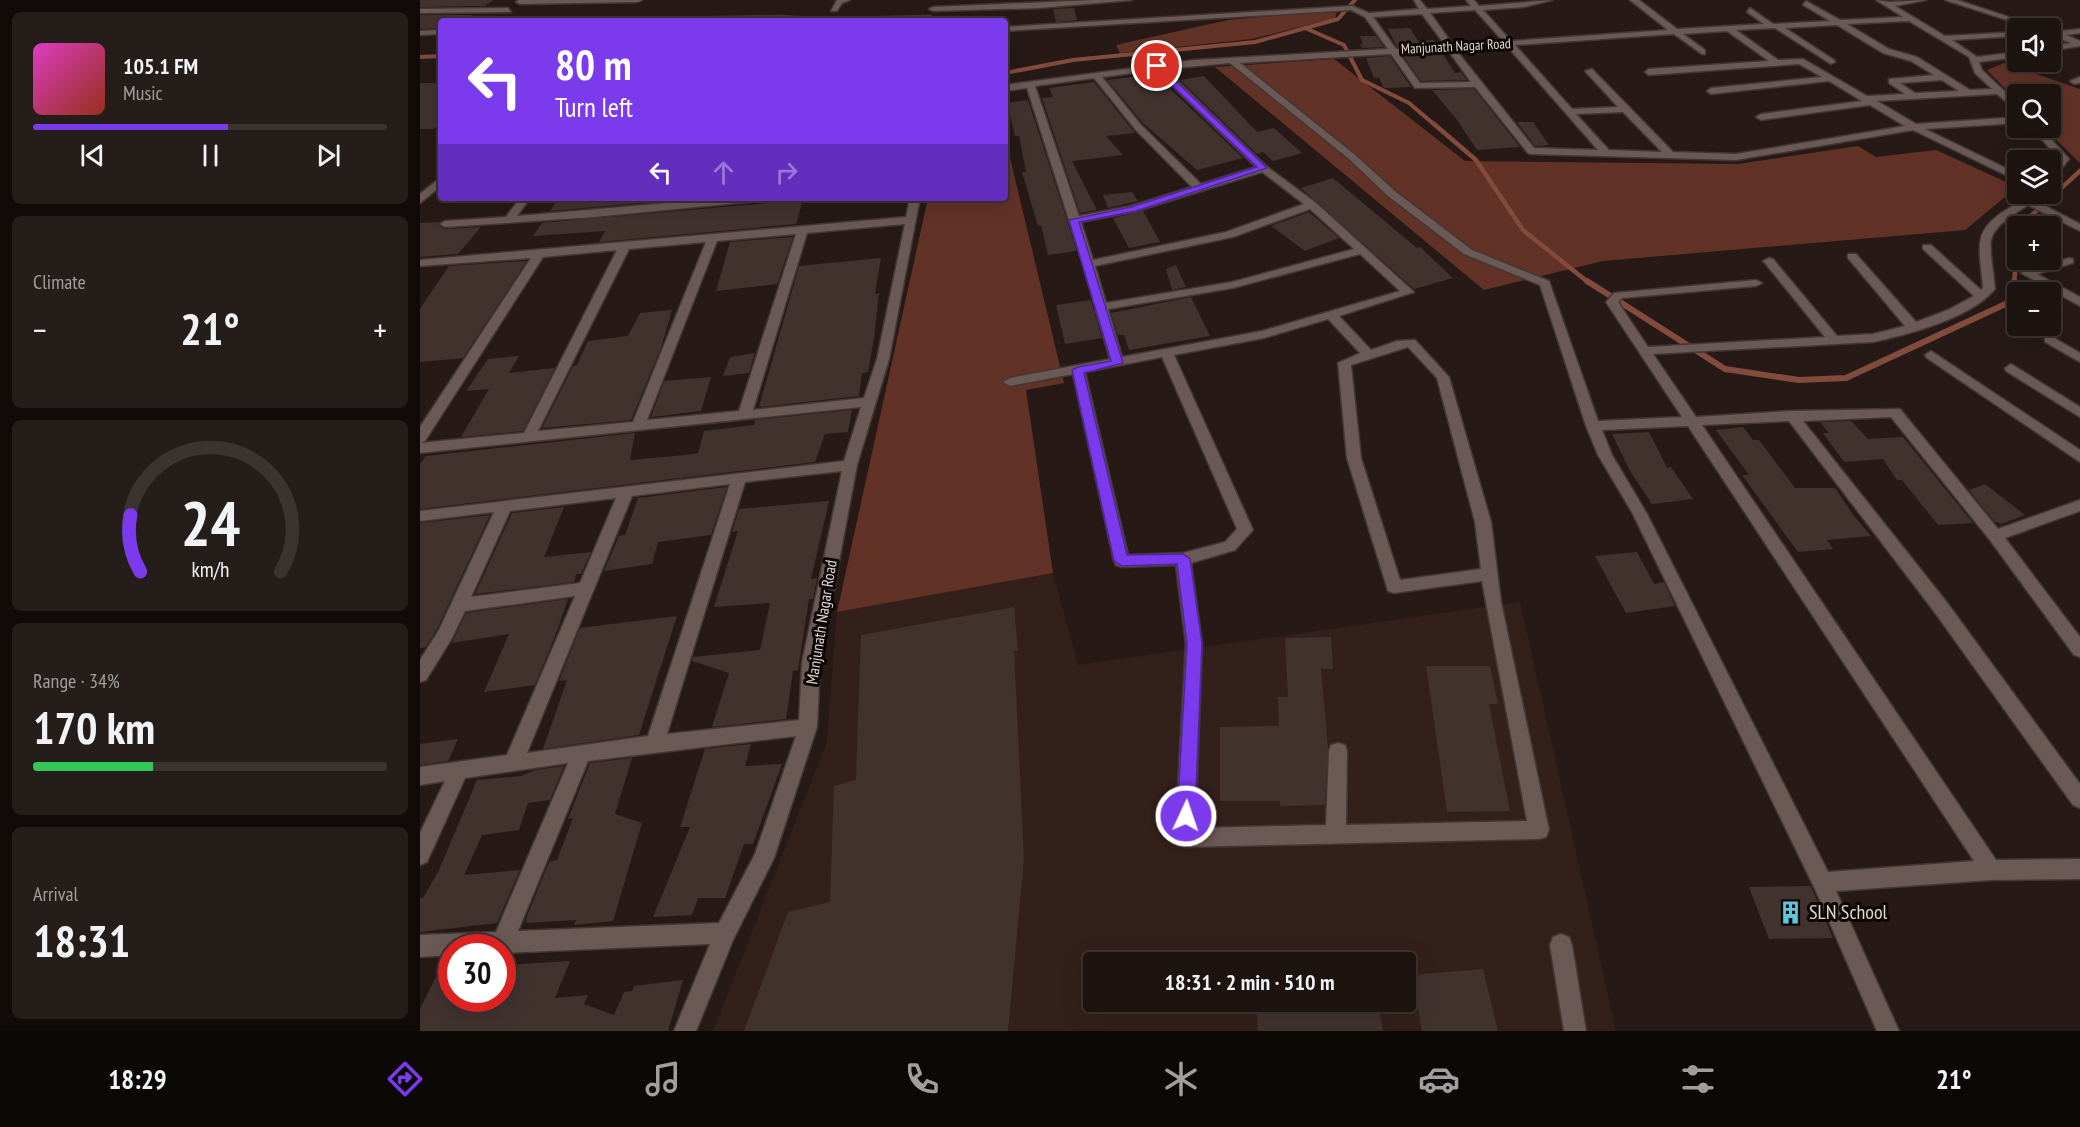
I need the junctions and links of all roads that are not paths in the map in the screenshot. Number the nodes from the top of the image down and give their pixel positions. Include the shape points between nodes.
1 (638, 0) edge
2 (846, 0) edge
3 (1128, 0) edge
4 (1322, 0) edge
5 (1470, 0) edge
6 (1548, 0) edge
7 (1634, 0) edge
8 (1922, 0) edge
9 (1949, 0) edge
10 (521, 1) edge
11 (1417, 1) edge
12 (1806, 3) dead end
13 (1883, 3) edge
14 (934, 4) edge
15 (1479, 8) junction
16 (834, 9) dead end
17 (1334, 9) junction
18 (508, 10) junction
19 (1750, 10) dead end
20 (420, 11) edge
21 (1425, 12) junction
22 (2022, 12) dead end
23 (1368, 15) junction
24 (1994, 15) junction
25 (497, 18) edge
26 (1908, 19) junction
27 (2007, 19) edge
28 (1838, 23) junction
29 (1774, 26) junction
30 (1728, 28) junction
31 (1008, 29) edge
32 (2080, 31) edge
33 (438, 32) edge
34 (1676, 32) junction
35 (2061, 32) edge
36 (420, 33) edge
37 (2007, 35) edge
38 (2061, 36) edge
39 (1943, 38) junction
40 (1507, 43) junction
41 (2080, 44) edge
42 (1450, 46) junction
43 (2061, 47) edge
44 (1394, 50) junction
45 (1702, 52) dead end
46 (2007, 56) edge
47 (1231, 60) junction
48 (1975, 60) junction
49 (1831, 62) dead end
50 (1778, 63) junction
51 (1722, 65) junction
52 (1157, 66) junction
53 (1588, 71) dead end
54 (1649, 72) dead end
55 (1096, 75) junction
56 (1943, 77) junction
57 (1829, 79) junction
58 (1030, 84) junction
59 (1477, 84) junction
60 (1751, 87) junction
61 (1008, 88) edge
62 (1712, 91) dead end
63 (1998, 91) junction
64 (1969, 93) junction
65 (1913, 96) junction
66 (2007, 99) edge
67 (1870, 101) junction
68 (1627, 109) junction
69 (1569, 112) junction
70 (1761, 117) dead end
71 (2007, 121) edge
72 (1914, 127) junction
73 (2045, 138) edge
74 (2056, 150) edge
75 (1605, 152) junction
76 (1668, 154) junction
77 (1263, 168) junction
78 (2007, 173) edge
79 (438, 183) edge
80 (1199, 188) junction
81 (420, 200) edge
82 (523, 201) edge
83 (600, 201) edge
84 (702, 201) edge
85 (914, 201) edge
86 (683, 202) edge
87 (2021, 204) edge
88 (2043, 204) edge
89 (1312, 205) junction
90 (594, 214) junction
91 (509, 220) junction
92 (911, 220) junction
93 (1074, 220) junction
94 (445, 224) dead end
95 (2080, 228) edge
96 (803, 229) junction
97 (713, 238) junction
98 (626, 246) junction
99 (1927, 247) dead end
100 (1362, 250) junction
101 (539, 254) junction
102 (1852, 256) dead end
103 (1768, 261) dead end
104 (2069, 261) dead end
105 (421, 264) edge
106 (1089, 264) junction
107 (1756, 283) dead end
108 (1982, 297) junction
109 (2080, 302) edge
110 (1101, 307) junction
111 (1331, 315) junction
112 (1913, 327) junction
113 (2049, 339) dead end
114 (1834, 340) junction
115 (1645, 351) junction
116 (1167, 353) junction
117 (1369, 355) junction
118 (1931, 355) dead end
119 (2080, 358) edge
120 (1117, 363) junction
121 (2011, 368) dead end
122 (1078, 370) junction
123 (1010, 382) dead end
124 (870, 402) junction
125 (2080, 413) edge
126 (745, 414) junction
127 (1791, 416) junction
128 (1691, 419) junction
129 (639, 424) junction
130 (1593, 426) junction
131 (529, 436) junction
132 (420, 438) edge
133 (420, 448) edge
134 (2080, 457) edge
135 (850, 465) junction
136 (739, 478) junction
137 (625, 494) junction
138 (2080, 505) edge
139 (504, 508) junction
140 (420, 516) edge
141 (1995, 536) junction
142 (1183, 559) junction
143 (1489, 574) junction
144 (586, 588) junction
145 (459, 605) junction
146 (2080, 650) edge
147 (420, 675) edge
148 (808, 728) junction
149 (655, 743) junction
150 (1338, 751) dead end
151 (581, 755) junction
152 (513, 764) junction
153 (459, 771) junction
154 (420, 776) edge
155 (2080, 799) edge
156 (1336, 836) junction
157 (420, 855) edge
158 (2080, 869) edge
159 (1991, 870) junction
160 (1822, 882) junction
161 (725, 933) junction
162 (506, 934) edge
163 (516, 941) edge
164 (438, 945) edge
165 (1561, 945) dead end
166 (420, 946) edge
167 (685, 1031) edge
168 (1575, 1031) edge
169 (1888, 1031) edge

1 - 10 street
2 - 16 street
3 - 14 street via 1038,6
4 - 17 street
5 - 15 street
6 - 15 street
7 - 34 street
8 - 13 street
9 - 24 street
10 - 18 street
11 - 21 street
12 - 28 street
13 - 26 street
15 - 21 street
15 - 40 street
17 - 23 street via 1352,8
17 - 31 street
18 - 20 street
18 - 25 street
19 - 29 street
21 - 23 street
21 - 42 street
22 - 24 street
23 - 44 street
24 - 27 street
26 - 28 street, Manjunath Nagar Road
26 - 39 street
28 - 29 street, Manjunath Nagar Road
28 - 56 street
29 - 30 street, Manjunath Nagar Road
29 - 49 street
30 - 34 street, Manjunath Nagar Road
30 - 50 street
32 - 35 street
33 - 36 street
34 - 40 street, Manjunath Nagar Road
34 - 45 street
37 - 39 street
38 - 41 street
39 - 48 street
40 - 42 street, Manjunath Nagar Road
40 - 69 street
41 - 43 street
42 - 44 street, Manjunath Nagar Road
42 - 59 street
44 - 47 street, Manjunath Nagar Road
44 - 59 street via 1419,87
46 - 48 street
47 - 52 street, Manjunath Nagar Road
47 - 130 street via 1468,252 1545,283
48 - 63 street via 1978,71
50 - 51 street
50 - 57 street via 1800,62
51 - 54 street
51 - 60 street
52 - 55 street, Manjunath Nagar Road
52 - 77 street
53 - 68 street
55 - 58 street, Manjunath Nagar Road
55 - 80 street via 1138,127
56 - 64 street
56 - 65 street via 1892,81
57 - 60 street
57 - 67 street
58 - 61 street, Manjunath Nagar Road
58 - 93 street
59 - 75 street via 1531,152
60 - 62 street
63 - 64 street
63 - 66 street
64 - 65 street
65 - 67 street
67 - 70 street
67 - 72 street
68 - 69 street
68 - 76 street
69 - 75 street
71 - 72 street
72 - 76 street via 1737,157
72 - 78 street
73 - 74 street
75 - 76 street
77 - 80 street
77 - 89 street
79 - 81 street
80 - 93 street via 1133,209
82 - 91 street
83 - 90 street
84 - 86 street
85 - 92 street, Manjunath Nagar Road
86 - 90 street
87 - 108 street via 1988,229 1985,237 1989,288
88 - 95 street
89 - 100 street
89 - 106 street via 1229,235
90 - 91 street
91 - 94 street
92 - 96 street
92 - 124 street, Manjunath Nagar Road via 883,359
93 - 106 street
96 - 97 street
96 - 126 street
97 - 98 street
97 - 129 street
98 - 101 street
98 - 131 street
99 - 108 street
100 - 110 street via 1233,285
100 - 111 street via 1408,292
101 - 105 street
101 - 132 street
102 - 112 street
103 - 114 street
104 - 109 street via 2027,273
106 - 110 street
107 - 115 street via 1613,298
108 - 112 street
110 - 120 street
111 - 116 street via 1264,334
111 - 117 street
112 - 114 street via 1880,337
113 - 119 street
114 - 115 street
115 - 128 street
116 - 120 street
116 - 142 street via 1245,530 1230,546
117 - 143 street via 1411,344 1443,377 1483,522
117 - 143 street via 1344,363 1354,458 1394,587
118 - 134 street
120 - 122 street
121 - 125 street
122 - 123 street
122 - 142 street via 1122,561
124 - 126 street
124 - 135 street, Manjunath Nagar Road
126 - 129 street
127 - 128 street
127 - 141 street via 1895,412
127 - 155 street via 1939,605
128 - 130 street
128 - 159 street
129 - 131 street
130 - 160 street
131 - 133 street
135 - 136 street
135 - 148 street, Manjunath Nagar Road via 811,663
136 - 137 street
136 - 149 street
137 - 139 street
137 - 144 street
138 - 141 street
139 - 140 street
139 - 145 street
141 - 146 street
142 - 156 street via 1194,644 1185,838
143 - 156 street via 1539,830
144 - 145 street
144 - 152 street
145 - 147 street
148 - 149 street
148 - 161 street, Manjunath Nagar Road via 764,858
149 - 151 street
150 - 156 street
151 - 152 street
151 - 162 street
152 - 153 street
153 - 154 street
153 - 157 street
158 - 159 street
159 - 160 street
160 - 169 street
161 - 163 street
161 - 167 street, Manjunath Nagar Road
164 - 166 street
165 - 168 street

